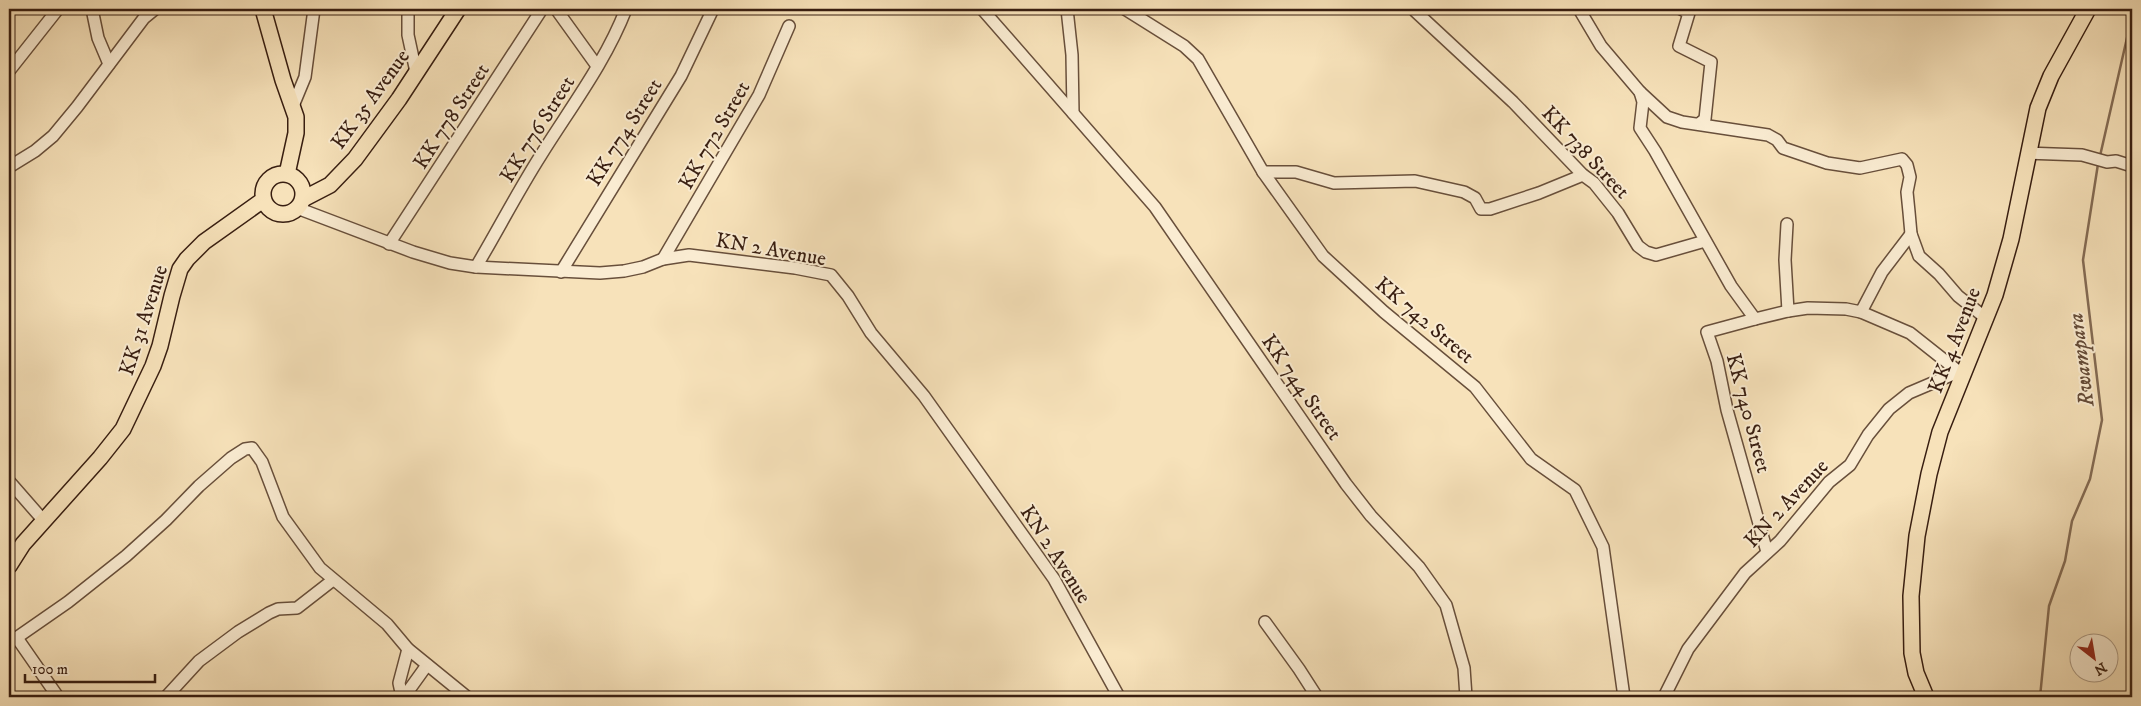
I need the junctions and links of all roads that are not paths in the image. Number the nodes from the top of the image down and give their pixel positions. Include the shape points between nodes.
1 (58, 9) edge
2 (92, 9) edge
3 (154, 9) edge
4 (263, 9) edge
5 (314, 9) edge
6 (408, 9) edge
7 (458, 9) edge
8 (542, 9) edge
9 (556, 9) edge
10 (626, 9) edge
11 (713, 9) edge
12 (982, 9) edge
13 (1067, 9) edge
14 (1125, 9) edge
15 (1579, 9) edge
16 (1681, 9) edge
17 (2088, 9) edge
18 (1415, 11) dead end
19 (789, 26) dead end
20 (109, 64) junction
21 (597, 66) junction
22 (9, 71) edge
23 (416, 72) junction
24 (1640, 92) junction
25 (293, 106) junction
26 (1073, 113) junction
27 (1699, 124) junction
28 (2028, 153) junction
29 (2132, 166) edge
30 (9, 168) edge
31 (1264, 172) junction
32 (287, 174) junction
33 (1583, 175) junction
34 (263, 200) junction
35 (300, 204) junction
36 (1787, 224) dead end
37 (1911, 234) junction
38 (1705, 241) junction
39 (389, 244) junction
40 (663, 259) junction
41 (476, 267) junction
42 (561, 272) junction
43 (1788, 310) junction
44 (1861, 312) junction
45 (1755, 319) junction
46 (1986, 319) junction
47 (1962, 370) junction
48 (9, 480) edge
49 (43, 520) junction
50 (1767, 552) junction
51 (9, 566) edge
52 (333, 580) junction
53 (1265, 622) dead end
54 (13, 640) edge
55 (408, 649) junction
56 (427, 665) junction
57 (58, 697) edge
58 (166, 697) edge
59 (403, 697) edge
60 (466, 697) edge
61 (1119, 697) edge
62 (1317, 697) edge
63 (1466, 697) edge
64 (1624, 697) edge
65 (1664, 697) edge
66 (1926, 697) edge

1 - 22 street
2 - 20 street via 98,38
3 - 20 street
4 - 25 main road
5 - 25 street via 306,77
6 - 23 street via 408,34
7 - 23 main road, KK 35 Avenue
8 - 39 street, KK 778 Street
9 - 21 street
10 - 21 street, KK 776 Street
11 - 42 street, KK 774 Street via 681,76
12 - 26 street, KK 744 Street
13 - 26 street
14 - 31 street, KK 742 Street via 1184,46 1198,59
15 - 24 street via 1601,46
16 - 27 street via 1689,13 1679,46 1712,62 1705,119
17 - 28 main road, KK 4 Avenue via 2051,76 2038,108
18 - 33 street, KK 738 Street via 1513,102
19 - 40 street, KK 772 Street via 759,95
20 - 30 street via 52,136
21 - 41 street, KK 776 Street
23 - 35 main road, KK 35 Avenue via 349,165 324,189
24 - 27 street via 1667,118
24 - 38 street via 1643,102 1640,128
25 - 32 main road via 296,126
26 - 63 street, KK 744 Street via 1155,207 1346,484 1419,567 1446,605 1464,668
27 - 37 street via 1768,136 1783,148 1836,165 1860,168 1902,160 1910,177 1907,192
28 - 29 street via 2090,157
28 - 46 main road, KK 4 Avenue via 2011,239
31 - 33 street via 1296,172 1334,182 1415,181 1464,192 1475,198 1481,209 1539,193
31 - 64 street, KK 742 Street via 1324,256 1384,312 1475,387 1531,459 1575,490 1603,547
32 - 34 main road via 268,180 262,190
32 - 35 main road via 300,184
33 - 38 street, KK 738 Street via 1594,183 1638,246 1646,252 1656,255
34 - 35 main road via 268,209 278,214 288,214
34 - 49 main road, KK 31 Avenue via 204,242 180,269 153,366 123,430
35 - 39 street, KN 2 Avenue
36 - 43 street
37 - 44 street via 1882,272
37 - 46 street via 1919,256
38 - 45 street
39 - 41 street, KN 2 Avenue via 450,263
40 - 42 street, KN 2 Avenue via 624,271
40 - 61 street, KN 2 Avenue via 711,256 831,275 871,333 924,396 1054,579
41 - 42 street, KN 2 Avenue
43 - 44 street via 1846,309
43 - 45 street
44 - 47 street via 1910,333
45 - 50 street, KK 740 Street via 1707,332
46 - 47 main road, KK 4 Avenue
47 - 50 street, KN 2 Avenue via 1909,394 1889,409 1850,465 1829,482
47 - 66 main road, KK 4 Avenue via 1940,432 1917,536 1911,596 1912,653
48 - 49 street
49 - 51 main road, KK 31 Avenue
50 - 65 street, KN 2 Avenue via 1745,573 1688,649
52 - 54 street via 305,550 283,517 262,462 252,448 245,449 199,486 141,544 68,602
52 - 55 street via 387,624
52 - 58 street via 297,608 269,613 238,632 199,661
53 - 62 street
54 - 57 street
55 - 56 street
55 - 59 street via 399,683
56 - 59 street
56 - 60 street

